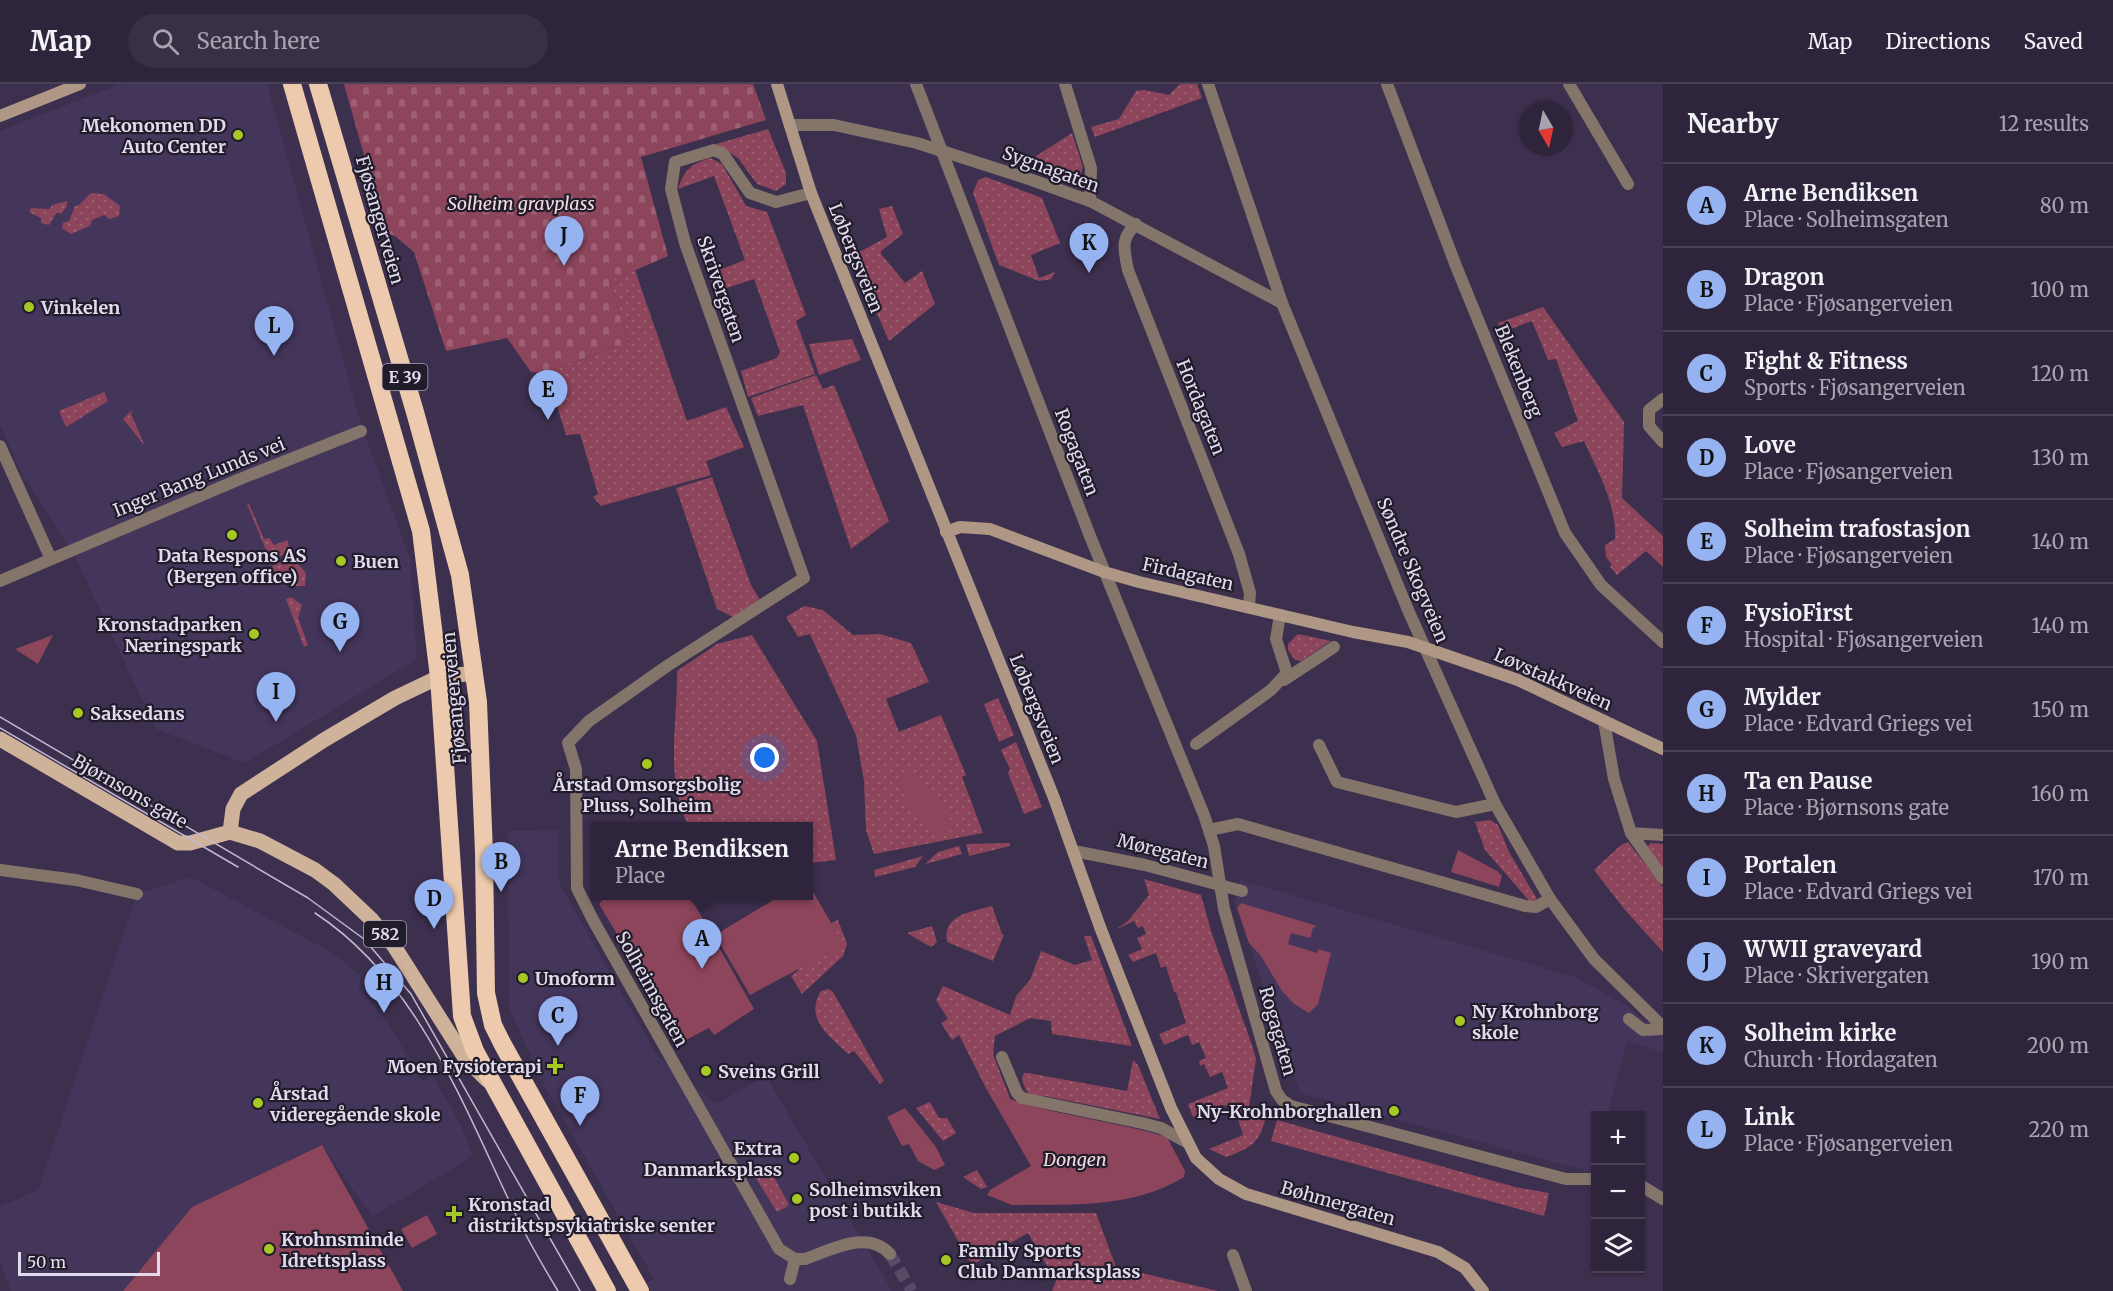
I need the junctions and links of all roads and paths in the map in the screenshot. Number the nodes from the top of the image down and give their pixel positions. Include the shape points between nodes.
1 (80, 84) edge
2 (292, 84) edge
3 (318, 84) edge
4 (777, 84) edge
5 (916, 84) edge
6 (1065, 84) edge
7 (1208, 84) edge
8 (1388, 84) edge
9 (1569, 84) edge
10 (0, 116) edge
11 (790, 125) junction
12 (945, 152) junction
13 (1628, 184) dead end
14 (811, 194) junction
15 (1090, 201) junction
16 (1136, 224) junction
17 (1282, 303) junction
18 (1663, 399) edge
19 (361, 431) dead end
20 (1663, 442) edge
21 (0, 446) edge
22 (946, 532) junction
23 (50, 557) junction
24 (1104, 572) junction
25 (804, 578) joint
26 (0, 581) edge
27 (1249, 606) junction
28 (1280, 615) junction
29 (1663, 642) edge
30 (1334, 647) dead end
31 (1426, 649) junction
32 (475, 673) junction
33 (439, 677) junction
34 (1280, 682) junction
35 (1604, 721) junction
36 (0, 739) edge
37 (1196, 744) dead end
38 (1319, 745) dead end
39 (1663, 748) edge
40 (1496, 804) junction
41 (1209, 830) junction
42 (230, 832) junction
43 (1631, 833) junction
44 (1663, 835) edge
45 (1074, 851) junction
46 (0, 870) edge
47 (1663, 878) edge
48 (1218, 884) junction
49 (1242, 891) dead end
50 (137, 894) dead end
51 (1550, 899) junction
52 (1629, 1019) dead end
53 (1663, 1028) edge
54 (1002, 1057) dead end
55 (494, 1087) junction
56 (1188, 1143) junction
57 (1591, 1179) edge
58 (1645, 1188) edge
59 (1663, 1199) edge
60 (890, 1254) tunnel mouth
61 (1233, 1255) dead end
62 (795, 1259) junction
63 (790, 1279) dead end
64 (607, 1291) edge
65 (640, 1291) edge
66 (1246, 1291) edge
67 (1483, 1291) edge

1 - 10 street
2 - 33 highway, Fjøsangerveien / E 39 via 421,531
3 - 32 highway, Fjøsangerveien / E 39 via 447,526 460,575
4 - 11 street, Løbergsveien
5 - 12 street, Rogagaten
6 - 15 street via 1091,168
7 - 17 street, Søndre Skogveien
8 - 29 street, Blekenberg via 1456,266 1565,533 1601,585
9 - 13 street
11 - 12 street, Sygnagaten via 834,125 917,142
11 - 14 street, Løbergsveien
12 - 15 street, Sygnagaten
12 - 24 street, Rogagaten
14 - 22 street, Løbergsveien
14 - 25 street, Skrivergaten via 776,202 750,193 723,154 714,150 675,162 671,174 674,204 685,243
15 - 16 street, Sygnagaten
16 - 17 street, Sygnagaten
16 - 27 street, Hordagaten via 1122,243 1128,270 1239,554 1250,593
17 - 31 street, Søndre Skogveien
18 - 20 street via 1649,410 1649,426
19 - 23 street, Inger Bang Lunds vei
21 - 23 street
22 - 24 street, Firdagaten via 960,527 990,529
22 - 45 street, Løbergsveien
23 - 26 street, Inger Bang Lunds vei
24 - 27 street, Firdagaten
24 - 41 street, Rogagaten
25 - 62 street, Solheimsgaten via 722,628 589,721 568,743 576,769 578,888 779,1249
27 - 28 street, Firdagaten
28 - 31 street, Firdagaten
28 - 34 street via 1276,639 1287,673
30 - 34 street
31 - 35 street, Løvstakkveien via 1518,680
31 - 40 street, Søndre Skogveien
32 - 33 main road
32 - 65 highway, Fjøsangerveien / E 39 via 482,772 484,977 489,1010 502,1045
33 - 42 main road via 395,698 241,794 233,809
33 - 55 highway, Fjøsangerveien / E 39 via 459,1000 466,1032
34 - 37 street
35 - 39 street, Løvstakkveien
35 - 43 street via 1614,779
36 - 42 main road, Bjørnsons gate via 178,843
38 - 40 street via 1337,782 1456,812
40 - 51 street, Søndre Skogveien
41 - 48 street, Rogagaten via 1218,865
41 - 51 street via 1238,824 1525,906 1536,908
42 - 55 main road, 582 via 260,841 315,870 372,920 394,946 465,1058
43 - 44 street
43 - 47 street
45 - 48 street, Møregaten
45 - 56 street, Løbergsveien via 1100,927
46 - 50 street via 76,880
48 - 49 street, Møregaten
48 - 57 street, Rogagaten via 1276,1091 1282,1100 1291,1106 1566,1179
51 - 53 street, Søndre Skogveien via 1594,959
52 - 53 street via 1643,1030
54 - 56 street via 1022,1098 1161,1128
55 - 64 highway, Fjøsangerveien / E 39
56 - 67 street, Bøhmergaten via 1208,1170 1246,1194 1429,1248 1463,1266
58 - 59 street
60 - 62 street via 877,1243 861,1241
61 - 66 street
62 - 63 street

